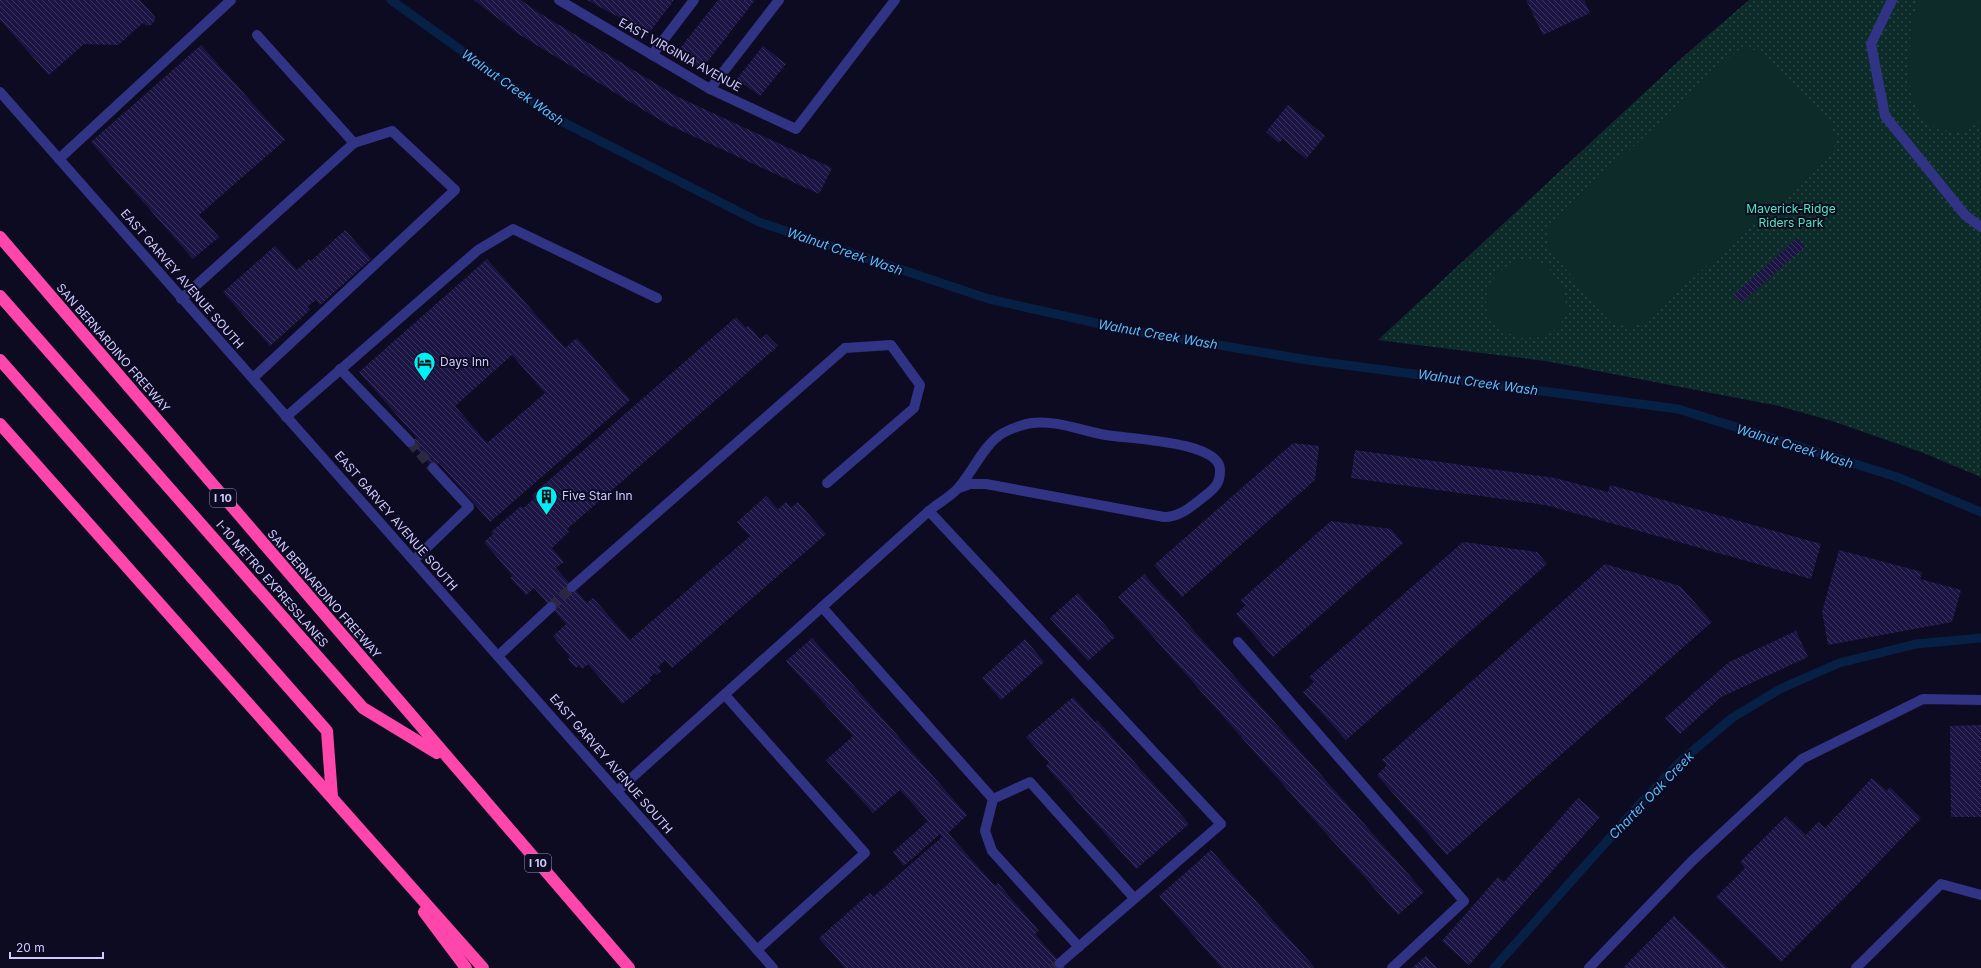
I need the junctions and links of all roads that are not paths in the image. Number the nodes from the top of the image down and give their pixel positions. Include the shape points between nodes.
1 (231, 0) edge
2 (559, 0) edge
3 (694, 0) edge
4 (779, 0) edge
5 (895, 0) edge
6 (1892, 0) edge
7 (257, 35) dead end
8 (652, 55) junction
9 (710, 89) junction
10 (0, 92) edge
11 (354, 143) junction
12 (59, 159) junction
13 (1981, 227) edge
14 (0, 237) edge
15 (0, 296) edge
16 (657, 298) dead end
17 (181, 299) junction
18 (0, 360) edge
19 (340, 369) junction
20 (253, 378) junction
21 (286, 417) junction
22 (0, 424) edge
23 (410, 442) tunnel mouth
24 (434, 468) tunnel mouth
25 (827, 483) dead end
26 (958, 488) junction
27 (929, 511) junction
28 (414, 560) junction
29 (572, 587) tunnel mouth
30 (551, 607) tunnel mouth
31 (822, 607) junction
32 (1238, 642) dead end
33 (498, 656) junction
34 (725, 695) junction
35 (1981, 700) edge
36 (447, 758) junction
37 (617, 791) junction
38 (332, 797) junction
39 (993, 800) junction
40 (374, 846) junction
41 (1981, 895) edge
42 (1134, 898) junction
43 (1079, 947) junction
44 (757, 950) junction
45 (1060, 963) tunnel mouth
46 (466, 968) edge
47 (484, 968) edge
48 (629, 968) edge
49 (774, 968) edge
50 (1392, 968) edge
51 (1589, 968) edge
52 (1856, 968) edge

1 - 12 street
2 - 8 street, EAST VIRGINIA AVENUE
3 - 8 street
4 - 9 street
5 - 9 street, EAST VIRGINIA AVENUE via 796,129
6 - 13 street via 1870,44 1885,116 1965,215
7 - 11 street
8 - 9 street, EAST VIRGINIA AVENUE
10 - 12 street, EAST GARVEY AVENUE SOUTH
11 - 17 street
11 - 20 street via 392,132 455,190
12 - 17 street, EAST GARVEY AVENUE SOUTH
14 - 36 highway, SAN BERNARDINO FREEWAY / I 10
15 - 36 highway, I-10 METRO EXPRESSLANES via 363,708
16 - 19 street via 513,228 478,250
17 - 20 street, EAST GARVEY AVENUE SOUTH
18 - 38 highway via 327,731
19 - 21 street
19 - 23 street
20 - 21 street, EAST GARVEY AVENUE SOUTH
21 - 28 street, EAST GARVEY AVENUE SOUTH
22 - 38 highway
24 - 28 street via 469,507
25 - 29 street via 914,408 920,385 891,345 845,348
26 - 26 street via 970,484 986,484 1174,517 1191,508 1213,490 1220,480 1221,467 1213,456 1192,446 1105,435 1065,425 1032,423 1003,433 986,450
26 - 27 street
27 - 31 street
27 - 42 street via 1221,824
28 - 33 street, EAST GARVEY AVENUE SOUTH
30 - 33 street
31 - 34 street
31 - 39 street
32 - 50 street via 1464,901
33 - 37 street, EAST GARVEY AVENUE SOUTH
34 - 37 street
34 - 44 street via 865,853
35 - 51 street via 1923,699 1802,759 1692,860
36 - 48 highway, SAN BERNARDINO FREEWAY / I 10
37 - 44 street, EAST GARVEY AVENUE SOUTH
38 - 40 highway
39 - 42 street via 1030,782
39 - 43 street via 985,831 992,851
40 - 46 highway
40 - 47 highway
41 - 52 street via 1941,884
42 - 43 street
43 - 45 street
44 - 49 street, EAST GARVEY AVENUE SOUTH

